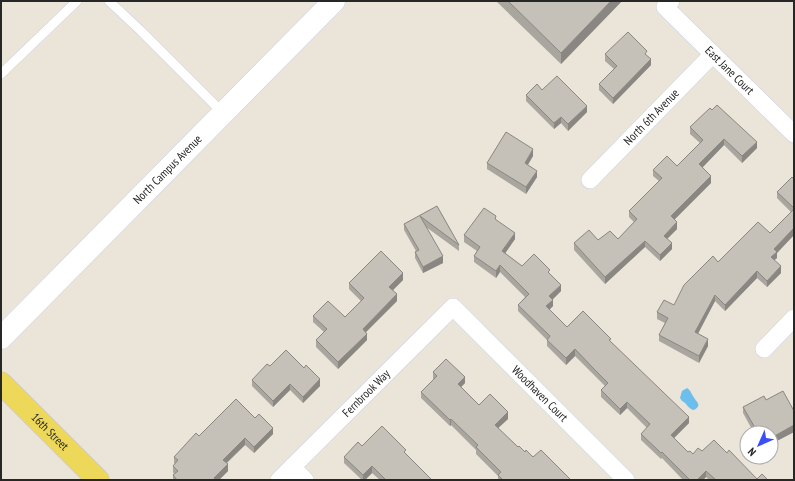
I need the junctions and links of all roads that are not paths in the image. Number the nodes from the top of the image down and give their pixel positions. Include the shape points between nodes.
1 (78, 1) edge
2 (109, 1) edge
3 (334, 1) edge
4 (668, 4) edge
5 (713, 54) junction
6 (1, 74) edge
7 (223, 113) junction
8 (794, 134) edge
9 (590, 180) dead end
10 (453, 307) joint
11 (794, 318) edge
12 (1, 338) edge
13 (764, 349) dead end
14 (1, 383) edge
15 (292, 467) junction
16 (98, 480) edge
17 (280, 480) edge
18 (305, 480) edge
19 (626, 480) edge

1 - 6 lane
2 - 7 lane
3 - 7 main road, North Campus Avenue
4 - 5 street, East Jane Court
5 - 8 street, East Jane Court
5 - 9 street, North 6th Avenue
7 - 12 main road, North Campus Avenue
10 - 15 street, Fernbrook Way
10 - 19 street, Woodhaven Court
11 - 13 street
14 - 16 main road, 16th Street
15 - 17 street, Fernbrook Way
15 - 18 street

